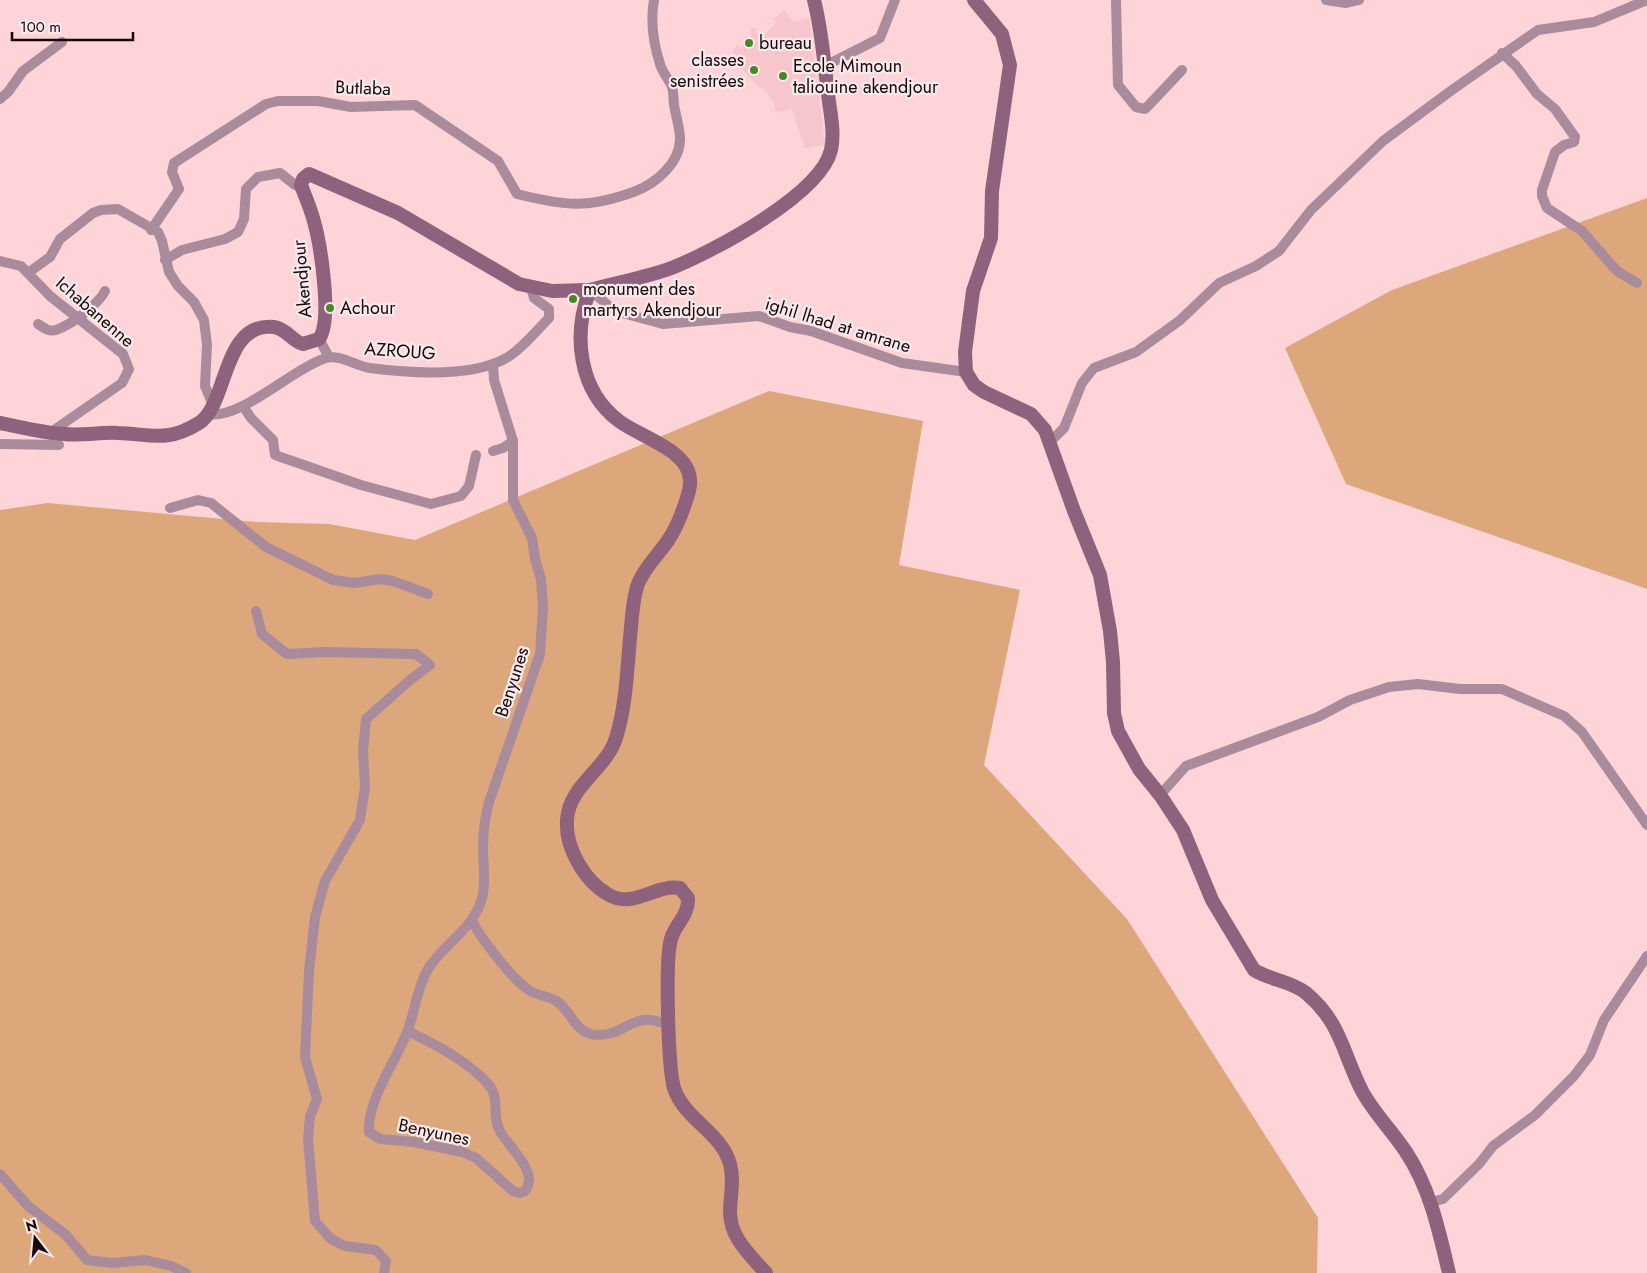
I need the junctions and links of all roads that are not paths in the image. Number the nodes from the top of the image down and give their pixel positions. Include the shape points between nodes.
1 (654, 0) edge
2 (814, 0) edge
3 (895, 0) edge
4 (974, 0) edge
5 (1116, 0) edge
6 (1326, 0) edge
7 (1359, 0) edge
8 (1647, 0) edge
9 (62, 42) dead end
10 (1502, 53) junction
11 (825, 66) junction
12 (1182, 70) dead end
13 (0, 99) edge
14 (302, 187) junction
15 (151, 230) junction
16 (166, 260) junction
17 (0, 261) edge
18 (28, 273) junction
19 (1637, 283) dead end
20 (531, 288) junction
21 (105, 290) dead end
22 (590, 290) junction
23 (76, 317) junction
24 (38, 324) dead end
25 (320, 339) junction
26 (329, 357) junction
27 (493, 364) junction
28 (966, 372) junction
29 (243, 406) junction
30 (210, 409) junction
31 (0, 423) edge
32 (51, 432) junction
33 (513, 441) junction
34 (1051, 441) junction
35 (0, 444) edge
36 (59, 445) dead end
37 (493, 451) dead end
38 (476, 455) dead end
39 (170, 508) dead end
40 (428, 594) dead end
41 (256, 611) dead end
42 (1160, 795) junction
43 (1647, 825) edge
44 (472, 922) junction
45 (1647, 956) edge
46 (670, 1026) junction
47 (408, 1031) junction
48 (0, 1174) edge
49 (1431, 1202) junction
50 (186, 1273) edge
51 (384, 1273) edge
52 (766, 1273) edge
53 (1449, 1273) edge

1 - 15 street, Butlaba via 651,18 655,44 660,65 673,90 680,148 659,178 641,189 582,205 557,204 517,194 498,161 414,105 351,107 318,101 278,101 253,110 174,163 172,172 179,189
2 - 11 main road via 820,20
3 - 11 street via 880,38
4 - 28 main road via 1002,34 1010,65 992,192 991,238 973,291 965,352
5 - 12 street via 1118,85 1136,107 1145,109
6 - 7 street via 1346,3
8 - 10 street via 1594,22 1538,30
9 - 13 street via 23,71
10 - 19 street via 1537,94 1555,109 1575,137 1574,142 1555,152 1542,190 1544,203 1590,238 1617,270
10 - 34 street via 1383,141 1311,210 1280,251 1219,283 1179,321 1136,352 1094,368 1082,383 1064,428
11 - 22 main road via 831,150 828,160 801,192 751,228 682,264
14 - 16 street via 280,173 258,177 246,189 244,219 238,232 226,239 182,250
14 - 20 main road via 305,177 314,175 332,186 398,213 508,278
14 - 25 main road, Akendjour via 313,218 322,262 325,320
15 - 16 street via 158,232
15 - 18 street via 118,209 97,211 60,240 50,257
16 - 30 street via 173,279 194,302 204,320
17 - 18 street, Ichabanenne via 21,266
18 - 23 street, Ichabanenne
20 - 22 main road
20 - 27 street, AZROUG via 534,298 549,309 548,318 513,353
21 - 23 street via 93,307
22 - 28 street, ighil lhad at amrane via 615,311 663,324 759,316 902,363
22 - 46 main road via 579,337 593,390 618,420 683,461 690,481 677,524 639,582 633,601 627,673 616,739 602,764 575,793 568,809 567,833 574,855 586,874 609,895 626,900 672,887 685,892 687,913 675,930 669,951
23 - 24 street via 56,330 46,330
23 - 32 street, Ichabanenne via 123,354 129,369 122,383
25 - 26 street
25 - 30 main road, Akendjour via 303,344 286,331 270,327 249,334 228,364
26 - 27 street, AZROUG via 368,368 399,370 466,370
26 - 29 street
27 - 33 street, Benyunes via 494,380
28 - 34 main road via 974,385 984,392 1031,414
29 - 30 street via 226,414
29 - 38 street via 275,443 275,455 361,485 431,504 461,496 469,486
30 - 32 main road via 193,426 163,437
31 - 32 main road
33 - 37 street
33 - 44 street, Benyunes via 513,500 534,546 543,594 543,639 489,802 483,845 484,889
34 - 42 main road via 1064,484 1100,575 1110,631 1114,713 1118,731 1139,769
35 - 36 street
39 - 40 street via 198,500 211,503 260,544 333,580 355,583 380,579
41 - 51 street via 262,634 287,654 416,654 430,664 366,719 363,751 365,787 360,820 325,881 315,917 309,972 306,1057 317,1098 310,1116 308,1139 316,1221 330,1239 345,1246 376,1250 386,1261
42 - 43 street via 1186,766 1388,687 1418,684 1502,689 1564,716 1582,732
42 - 49 main road via 1183,830 1212,900 1244,956 1254,970 1306,993 1334,1026 1361,1089 1407,1153
44 - 46 street via 484,943 525,986 559,1002 587,1033 604,1034 645,1019
44 - 47 street, Benyunes via 429,968 420,984
45 - 49 street via 1604,1020 1590,1055 1574,1076 1535,1115 1493,1146 1443,1199
46 - 52 main road via 674,1087 681,1103 718,1143 730,1162 730,1223 740,1245
47 - 47 street, Benyunes via 382,1081 368,1124 369,1132 380,1139 462,1152 476,1158 513,1191 525,1191 528,1172 498,1128 496,1100 490,1085 444,1049
48 - 50 street via 28,1206 66,1235 87,1260 112,1264 145,1260
49 - 53 main road

